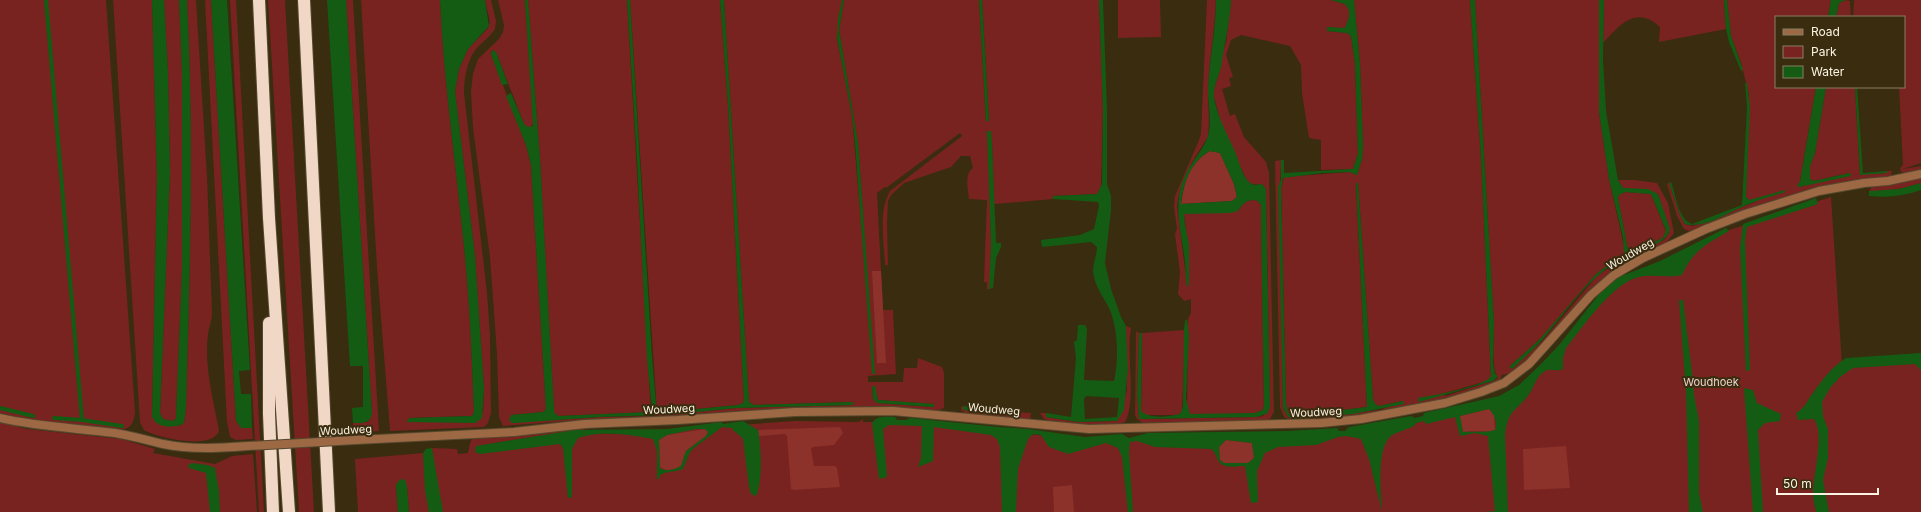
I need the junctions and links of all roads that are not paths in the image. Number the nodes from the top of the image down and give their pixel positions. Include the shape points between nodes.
1 (259, 0) edge
2 (304, 0) edge
3 (1921, 174) edge
4 (269, 218) junction
5 (0, 418) edge
6 (273, 512) edge
7 (289, 512) edge
8 (329, 512) edge

1 - 4 highway
2 - 8 highway
3 - 5 street, Woudweg, bridge via 1893,181 1819,191 1706,229 1643,258 1614,275 1591,296 1529,364 1504,382 1445,403 1361,419 1321,423 1089,429 898,412 795,412 585,424 514,432 208,449 163,444 132,436 38,426
4 - 6 highway via 269,414
4 - 7 highway

